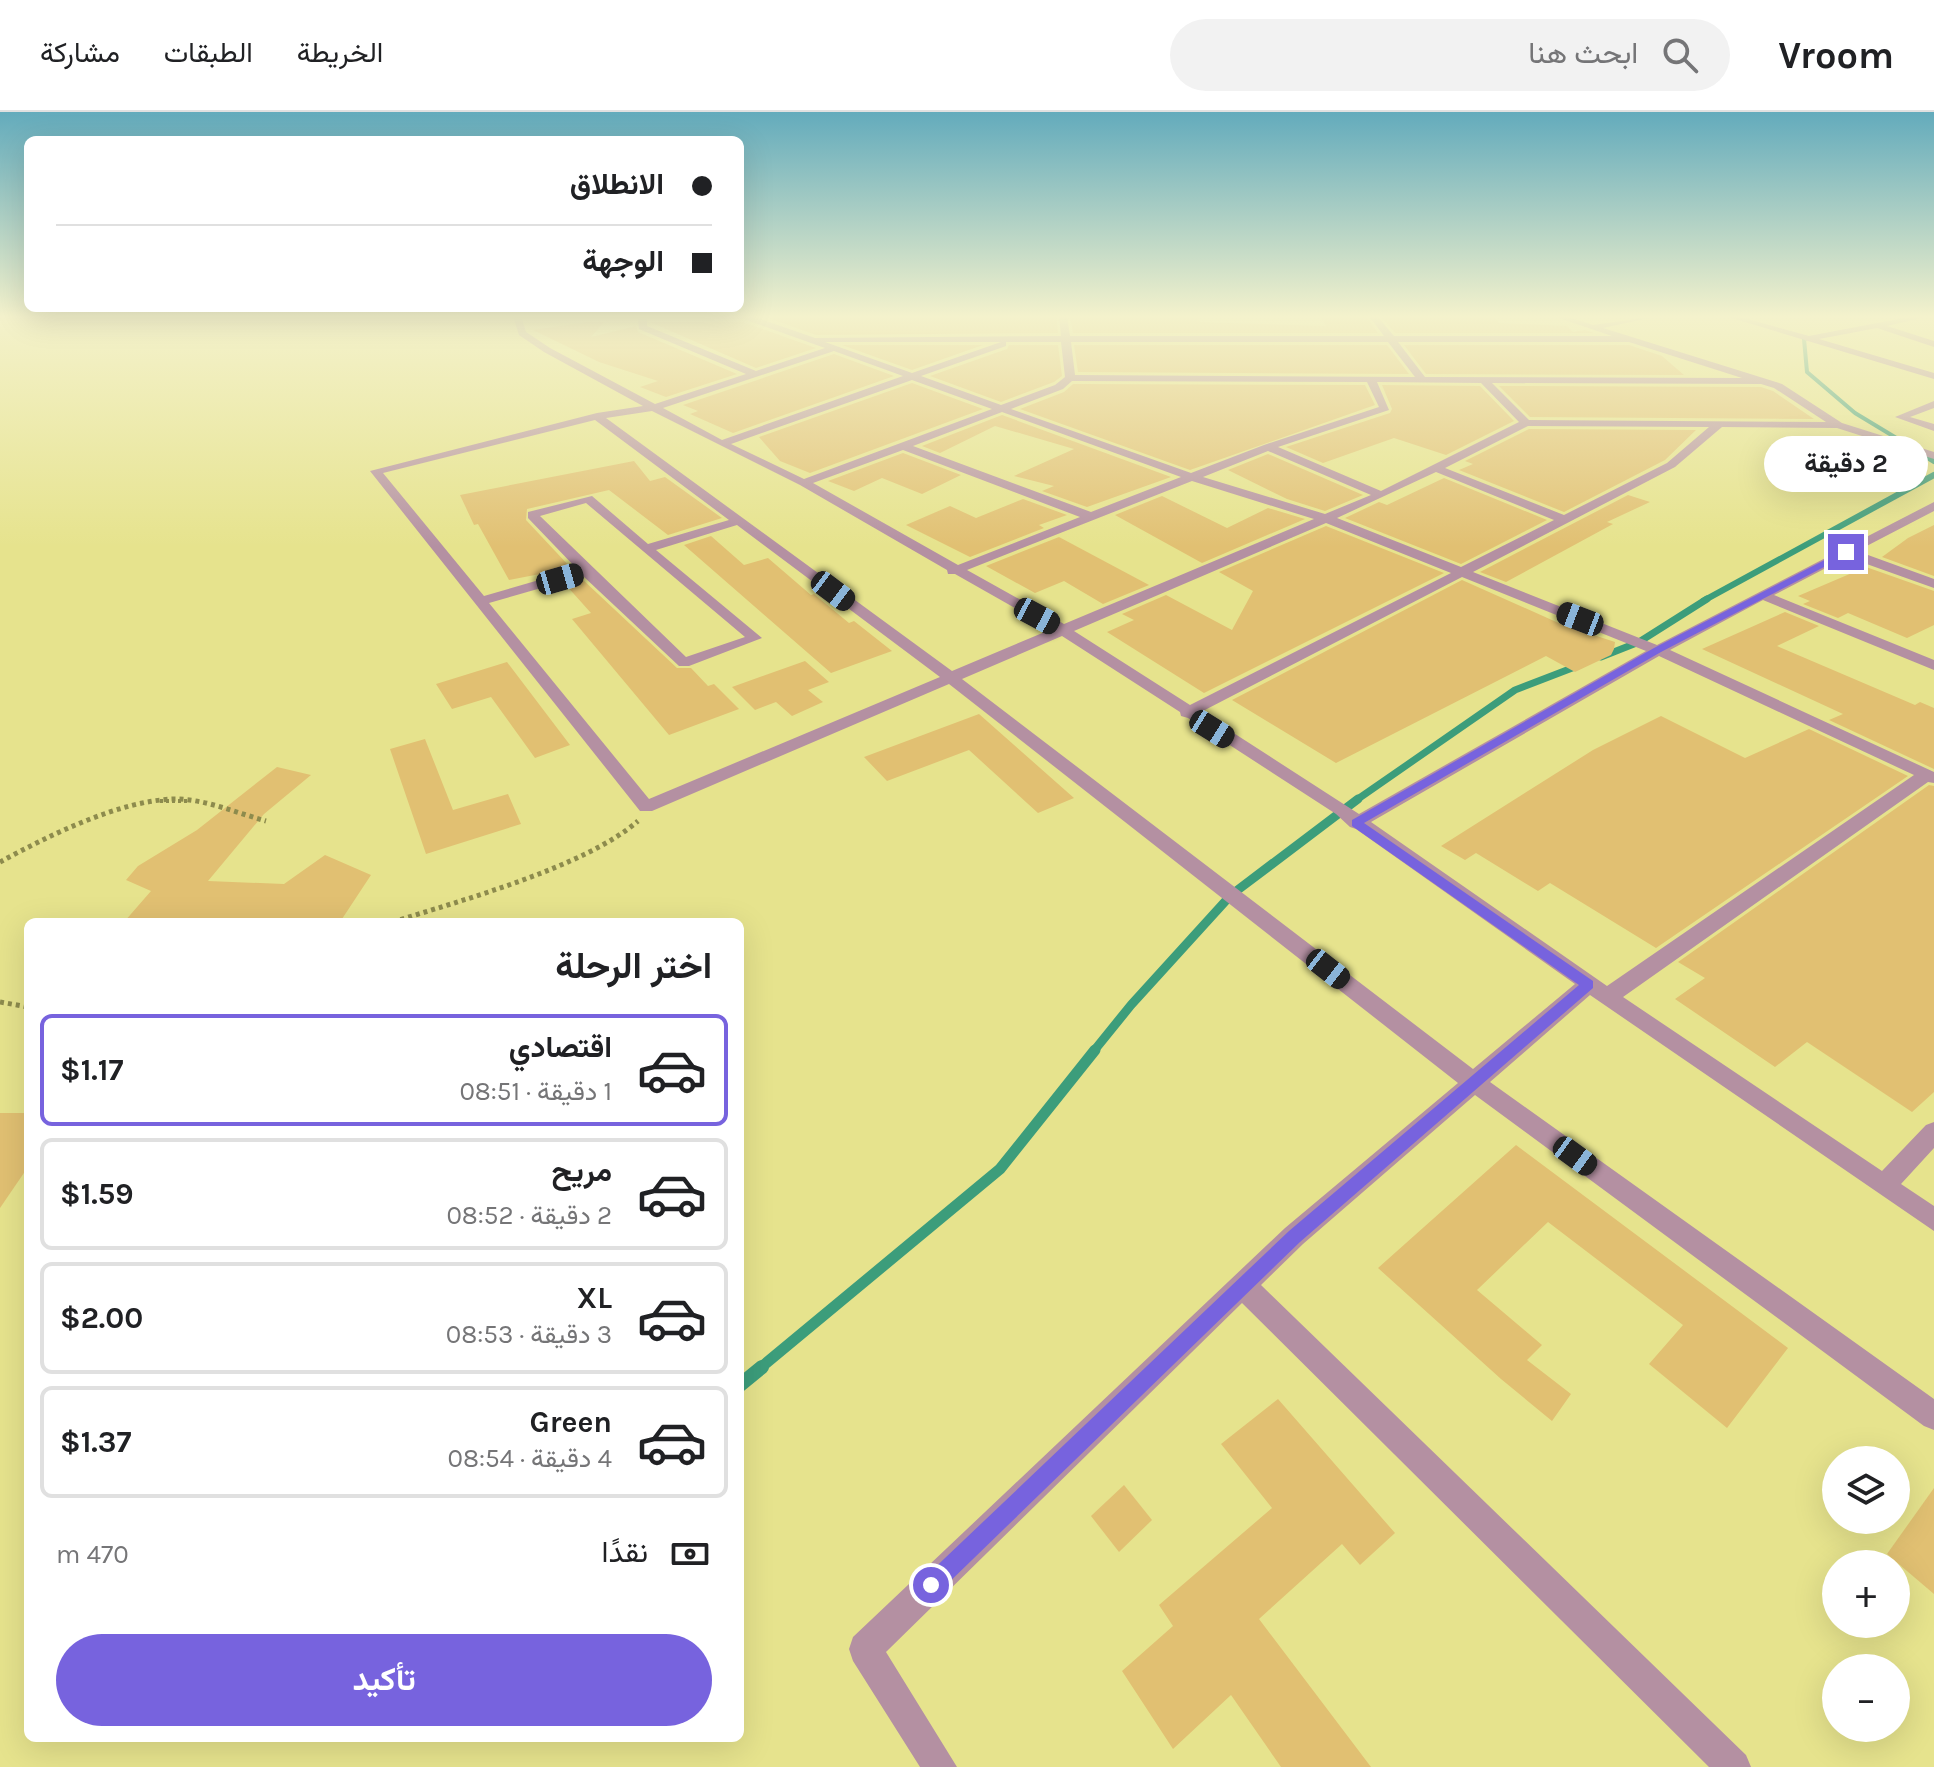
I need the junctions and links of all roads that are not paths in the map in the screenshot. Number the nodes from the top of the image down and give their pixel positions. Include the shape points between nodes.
1 (630, 393) edge
2 (697, 393) edge
3 (863, 393) edge
4 (961, 393) edge
5 (1042, 393) edge
6 (1378, 393) edge
7 (1497, 393) edge
8 (1789, 393) edge
9 (1934, 404) edge
10 (656, 407) junction
11 (1005, 407) junction
12 (597, 416) junction
13 (1526, 423) junction
14 (1718, 425) junction
15 (1838, 425) junction
16 (1934, 428) edge
17 (721, 444) junction
18 (903, 446) junction
19 (1268, 447) junction
20 (1934, 456) edge
21 (1433, 467) junction
22 (1191, 477) junction
23 (804, 483) junction
24 (1381, 495) junction
25 (1934, 506) edge
26 (1926, 516) edge
27 (1093, 517) junction
28 (1325, 518) junction
29 (1565, 520) junction
30 (738, 521) junction
31 (646, 549) junction
32 (1846, 552) junction
33 (586, 571) junction
34 (953, 571) junction
35 (1462, 573) junction
36 (1934, 584) edge
37 (1762, 595) junction
38 (480, 601) junction
39 (1065, 631) junction
40 (1658, 650) junction
41 (1934, 665) edge
42 (952, 679) junction
43 (1187, 713) junction
44 (1930, 777) edge
45 (1356, 823) junction
46 (1598, 991) junction
47 (1472, 1081) junction
48 (1934, 1132) edge
49 (1884, 1186) junction
50 (1934, 1220) edge
51 (1242, 1285) junction
52 (1934, 1416) edge
53 (940, 1767) edge
54 (1734, 1767) edge

1 - 10 street
2 - 10 street
3 - 17 street
4 - 11 street
5 - 11 street
6 - 19 street via 1385,408
7 - 13 street
8 - 15 street
9 - 16 street via 1900,417
10 - 12 street
10 - 17 street
11 - 18 street
11 - 22 street
12 - 30 street
12 - 38 street via 376,471
13 - 14 street
13 - 21 street
14 - 15 street
14 - 29 street via 1671,465
15 - 20 street
17 - 23 street
18 - 23 street
18 - 27 street
19 - 22 street
19 - 24 street
21 - 24 street
21 - 29 street
22 - 27 street
22 - 28 street
23 - 34 street
24 - 28 street
25 - 26 street
26 - 32 street
27 - 34 street
28 - 35 street
28 - 39 street
29 - 35 street
30 - 31 street
30 - 42 street
31 - 33 street via 588,499 532,515
31 - 33 street via 755,638 684,663
32 - 36 street
32 - 37 street
33 - 38 street
34 - 39 street
35 - 40 street
35 - 43 street
37 - 40 street
37 - 41 street
38 - 42 street via 646,807
39 - 42 street
39 - 43 street
40 - 44 street
40 - 45 street
42 - 47 street
43 - 45 street
44 - 46 street
45 - 46 street
46 - 47 street
46 - 49 street
47 - 51 street
47 - 52 street
48 - 49 street
49 - 50 street
51 - 53 street via 865,1649
51 - 54 street

